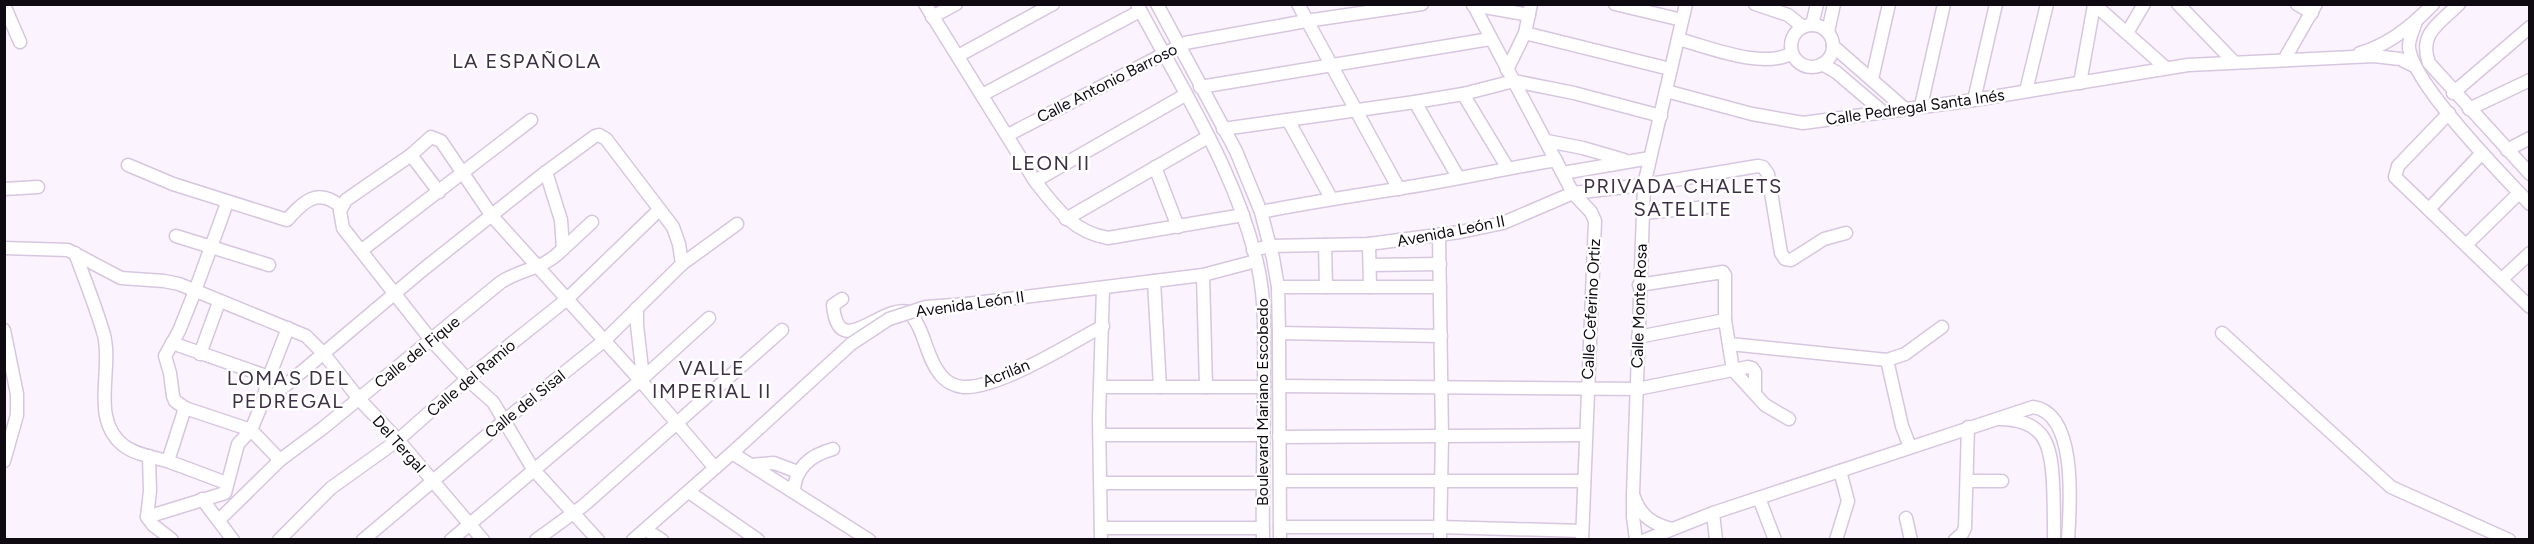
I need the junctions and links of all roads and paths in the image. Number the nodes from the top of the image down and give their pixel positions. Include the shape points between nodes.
1 (925, 4) edge
2 (956, 4) edge
3 (1053, 4) edge
4 (1157, 4) edge
5 (1298, 4) edge
6 (1422, 4) edge
7 (1615, 4) edge
8 (1686, 4) edge
9 (1755, 4) edge
10 (1817, 4) edge
11 (1834, 4) edge
12 (1889, 4) edge
13 (1944, 4) edge
14 (1996, 4) edge
15 (2048, 4) edge
16 (2144, 4) edge
17 (2178, 4) edge
18 (2297, 4) edge
19 (2433, 4) edge
20 (2459, 4) edge
21 (1473, 5) edge
22 (2094, 5) edge
23 (4, 6) edge
24 (1138, 8) edge
25 (2314, 9) edge
26 (1530, 10) edge
27 (932, 17) junction
28 (1682, 20) junction
29 (1306, 21) junction
30 (2416, 21) junction
31 (1808, 26) junction
32 (2529, 27) edge
33 (1828, 32) junction
34 (1525, 33) junction
35 (2127, 33) junction
36 (1490, 39) junction
37 (1678, 39) junction
38 (20, 42) dead end
39 (1179, 46) junction
40 (1833, 46) junction
41 (1163, 53) junction
42 (1792, 53) junction
43 (958, 56) junction
44 (2348, 57) junction
45 (2284, 60) junction
46 (2234, 62) junction
47 (1822, 64) junction
48 (1330, 66) junction
49 (2414, 66) junction
50 (2166, 68) junction
51 (1670, 69) junction
52 (1507, 70) junction
53 (1872, 79) junction
54 (2529, 80) edge
55 (1514, 81) junction
56 (2080, 83) junction
57 (1200, 87) junction
58 (1666, 91) junction
59 (2026, 91) junction
60 (2454, 93) junction
61 (1185, 94) junction
62 (1464, 94) junction
63 (982, 95) junction
64 (1974, 100) junction
65 (1415, 102) junction
66 (1921, 106) junction
67 (1904, 108) junction
68 (2469, 109) junction
69 (1355, 111) junction
70 (1883, 112) junction
71 (2449, 113) junction
72 (1661, 116) junction
73 (531, 120) dead end
74 (1288, 120) junction
75 (1223, 129) junction
76 (1008, 135) junction
77 (1208, 137) junction
78 (2529, 138) edge
79 (1547, 141) junction
80 (2507, 150) junction
81 (2482, 153) junction
82 (411, 155) junction
83 (1650, 158) junction
84 (1556, 160) junction
85 (1626, 161) junction
86 (128, 165) dead end
87 (1155, 167) junction
88 (1507, 167) junction
89 (546, 172) junction
90 (1563, 173) junction
91 (463, 174) junction
92 (2529, 174) edge
93 (1458, 177) junction
94 (1035, 181) junction
95 (1644, 186) junction
96 (38, 188) dead end
97 (4, 189) edge
98 (1399, 189) junction
99 (439, 192) junction
100 (1573, 193) junction
101 (2519, 193) junction
102 (1331, 198) junction
103 (227, 202) junction
104 (2529, 204) edge
105 (341, 207) junction
106 (1708, 207) dead end
107 (2429, 209) junction
108 (659, 210) junction
109 (1261, 212) junction
110 (1642, 213) junction
111 (1243, 215) junction
112 (492, 216) junction
113 (1066, 219) junction
114 (592, 222) dead end
115 (737, 224) dead end
116 (1178, 227) junction
117 (1846, 232) dead end
118 (1439, 235) junction
119 (176, 236) dead end
120 (1369, 244) junction
121 (2467, 244) junction
122 (1325, 245) junction
123 (1270, 246) junction
124 (211, 247) junction
125 (4, 248) edge
126 (563, 249) junction
127 (362, 250) junction
128 (75, 253) junction
129 (2529, 253) edge
130 (1255, 256) junction
131 (682, 264) junction
132 (1440, 264) junction
133 (269, 265) dead end
134 (1370, 265) junction
135 (540, 267) junction
136 (1203, 275) junction
137 (2502, 279) junction
138 (1154, 282) junction
139 (1640, 285) junction
140 (1278, 287) junction
141 (1326, 287) junction
142 (1370, 287) junction
143 (1440, 287) junction
144 (1103, 288) junction
145 (195, 291) junction
146 (396, 294) junction
147 (842, 298) dead end
148 (566, 300) junction
149 (219, 302) junction
150 (2529, 307) edge
151 (637, 308) junction
152 (709, 318) dead end
153 (1725, 320) junction
154 (1103, 326) junction
155 (1941, 327) dead end
156 (288, 328) junction
157 (4, 330) edge
158 (782, 330) dead end
159 (1280, 333) junction
160 (2222, 333) dead end
161 (1441, 336) junction
162 (1638, 337) junction
163 (432, 340) junction
164 (605, 340) junction
165 (172, 343) junction
166 (1730, 344) junction
167 (639, 348) junction
168 (200, 354) junction
169 (324, 354) junction
170 (1887, 360) junction
171 (629, 368) junction
172 (1733, 370) junction
173 (269, 377) junction
174 (467, 379) junction
175 (641, 379) junction
176 (1280, 386) junction
177 (1101, 387) junction
178 (1160, 387) junction
179 (1206, 387) junction
180 (1264, 387) junction
181 (1442, 387) junction
182 (1587, 387) junction
183 (1637, 389) junction
184 (359, 399) junction
185 (261, 406) junction
186 (185, 408) junction
187 (1789, 419) dead end
188 (1992, 419) junction
189 (2054, 419) junction
190 (505, 420) junction
191 (677, 425) junction
192 (1968, 428) junction
193 (2035, 428) junction
194 (251, 430) junction
195 (1100, 435) junction
196 (1263, 435) junction
197 (1585, 435) junction
198 (1442, 436) junction
199 (1280, 437) junction
200 (398, 440) junction
201 (1910, 447) junction
202 (833, 449) dead end
203 (732, 453) junction
204 (149, 456) junction
205 (280, 460) junction
206 (4, 461) edge
207 (168, 461) junction
208 (751, 465) junction
209 (715, 468) junction
210 (533, 469) junction
211 (1840, 471) junction
212 (798, 472) junction
213 (1280, 481) junction
214 (1441, 481) junction
215 (1584, 481) junction
216 (1967, 481) junction
217 (2002, 481) dead end
218 (433, 482) junction
219 (1102, 483) junction
220 (1263, 483) junction
221 (227, 487) junction
222 (794, 491) junction
223 (689, 492) junction
224 (1633, 494) junction
225 (1759, 498) junction
226 (202, 499) junction
227 (574, 513) junction
228 (1713, 513) junction
229 (147, 518) junction
230 (1906, 518) dead end
231 (219, 520) junction
232 (471, 523) junction
233 (1672, 529) junction
234 (646, 530) junction
235 (1280, 533) edge
236 (1440, 533) edge
237 (1101, 534) edge
238 (1263, 534) edge
239 (1582, 535) edge
240 (231, 538) edge
241 (172, 540) edge
242 (217, 540) edge
243 (279, 540) edge
244 (363, 540) edge
245 (451, 540) edge
246 (483, 540) edge
247 (536, 540) edge
248 (598, 540) edge
249 (633, 540) edge
250 (662, 540) edge
251 (758, 540) edge
252 (869, 540) edge
253 (1636, 540) edge
254 (1645, 540) edge
255 (1716, 540) edge
256 (1775, 540) edge
257 (1836, 540) edge
258 (1911, 540) edge
259 (1955, 540) edge
260 (2054, 540) edge
261 (2068, 540) edge
262 (2509, 540) edge

1 - 27 street
2 - 27 street
3 - 43 street
4 - 39 street, Boulevard Mariano Escobedo
5 - 29 street
6 - 29 street, Calle Antonio Barroso
7 - 28 street
8 - 28 street, Calle Monte Rosa
9 - 31 street
10 - 31 street
11 - 33 street
12 - 53 street
13 - 66 street
14 - 64 street
15 - 59 street
16 - 35 street
17 - 46 street
18 - 25 street
19 - 30 street
20 - 60 street via 2428,35 2425,51 2429,63
21 - 26 street
21 - 36 street, Calle Ceferino Ortiz
22 - 35 street
22 - 56 street
23 - 38 street
24 - 41 street, Boulevard Mariano Escobedo
24 - 63 street
25 - 45 street
26 - 34 street
27 - 43 street
28 - 37 street, Calle Monte Rosa
29 - 39 street, Calle Antonio Barroso
29 - 48 street
30 - 44 street via 2386,43
30 - 49 street via 2409,45
31 - 33 street
31 - 42 street via 1794,35
32 - 60 street
33 - 40 street
34 - 51 street
34 - 52 street
35 - 50 street
36 - 48 street
36 - 52 street, Calle Ceferino Ortiz
37 - 42 street via 1759,59 1778,60
37 - 51 street, Calle Monte Rosa
39 - 41 street, Calle Antonio Barroso
39 - 57 street, Boulevard Mariano Escobedo
40 - 47 street
40 - 53 street
41 - 61 street, Boulevard Mariano Escobedo
41 - 76 street, Calle Antonio Barroso
42 - 47 street via 1801,64
43 - 63 street
44 - 45 street, Calle Pedregal Santa Inés
44 - 49 street, Calle Pedregal Santa Inés via 2400,59
45 - 46 street, Calle Pedregal Santa Inés
46 - 50 street, Calle Pedregal Santa Inés
47 - 70 street
48 - 57 street
48 - 69 street
49 - 71 street
50 - 56 street, Calle Pedregal Santa Inés
51 - 58 street, Calle Monte Rosa
52 - 55 street, Calle Ceferino Ortiz
53 - 67 street
54 - 68 street
55 - 62 street
55 - 72 street
55 - 79 street, Calle Ceferino Ortiz
56 - 59 street, Calle Pedregal Santa Inés
57 - 75 street, Boulevard Mariano Escobedo
58 - 70 street, Calle Pedregal Santa Inés via 1803,123
58 - 72 street, Calle Monte Rosa
59 - 64 street, Calle Pedregal Santa Inés
60 - 68 street
61 - 77 street, Boulevard Mariano Escobedo
61 - 94 street
62 - 65 street
62 - 88 street
63 - 76 street
64 - 66 street, Calle Pedregal Santa Inés
65 - 69 street
65 - 93 street
66 - 67 street, Calle Pedregal Santa Inés
67 - 70 street, Calle Pedregal Santa Inés
68 - 80 street
69 - 74 street
69 - 98 street
71 - 81 street
71 - 107 street via 2394,174
72 - 83 street, Calle Monte Rosa
73 - 91 street
74 - 75 street
74 - 102 street
75 - 109 street, Boulevard Mariano Escobedo
76 - 94 street
77 - 87 street
77 - 111 street, Boulevard Mariano Escobedo
78 - 80 street
79 - 84 street, Calle Ceferino Ortiz
79 - 85 street
80 - 92 street
81 - 101 street
81 - 107 street
82 - 91 street via 435,137
82 - 99 street
82 - 105 street via 352,195
83 - 85 street
83 - 95 street, Calle Monte Rosa
84 - 88 street
84 - 90 street, Calle Ceferino Ortiz
85 - 90 street
86 - 103 street
87 - 113 street
87 - 116 street
88 - 93 street
89 - 108 street via 599,135
89 - 112 street
89 - 126 street via 561,220
90 - 100 street, Calle Ceferino Ortiz
91 - 99 street
91 - 112 street
93 - 98 street
94 - 113 street
95 - 100 street, Avenida León II
95 - 110 street, Calle Monte Rosa
95 - 117 street, Avenida León II via 1750,166 1763,167 1785,259 1791,260 1824,239
96 - 97 street
98 - 102 street
99 - 127 street
100 - 118 street, Avenida León II via 1503,223
100 - 182 street, Calle Ceferino Ortiz via 1595,221
101 - 104 street
101 - 121 street
102 - 109 street
103 - 105 street via 287,220 306,201 320,197 332,198
103 - 124 street
105 - 127 street via 343,228
106 - 110 street
107 - 121 street
108 - 131 street via 677,236
108 - 148 street, Calle del Ramio
109 - 123 street, Boulevard Mariano Escobedo
110 - 139 street, Calle Monte Rosa
111 - 116 street
111 - 130 street, Boulevard Mariano Escobedo
112 - 135 street
112 - 146 street
113 - 116 street via 1089,234 1108,238
114 - 126 street, Calle del Fique
115 - 131 street, Calle del Sisal
118 - 120 street, Avenida León II
118 - 132 street
119 - 124 street
120 - 122 street, Avenida León II
120 - 134 street
121 - 137 street
122 - 123 street, Avenida León II
122 - 141 street
123 - 130 street, Avenida León II
123 - 140 street, Boulevard Mariano Escobedo
124 - 133 street
124 - 145 street
125 - 128 street, Del Tergal via 56,248
126 - 135 street, Calle del Fique
127 - 146 street
128 - 145 street, Del Tergal via 121,278 179,284
128 - 204 street via 105,341 103,395 107,417 120,443
129 - 137 street
130 - 136 street, Avenida León II
130 - 180 street, Boulevard Mariano Escobedo via 1263,305
131 - 151 street, Calle del Sisal
132 - 134 street
132 - 143 street
134 - 142 street
135 - 148 street
135 - 163 street, Calle del Fique via 501,282
136 - 138 street, Avenida León II
136 - 179 street
137 - 150 street
138 - 144 street, Avenida León II
138 - 178 street
139 - 153 street via 1723,272
139 - 162 street, Calle Monte Rosa
140 - 141 street
140 - 159 street, Boulevard Mariano Escobedo
141 - 142 street
142 - 143 street
143 - 161 street
144 - 154 street
144 - 203 street, Avenida León II, bridge via 926,307 889,319 851,344
145 - 149 street, Del Tergal
145 - 165 street
146 - 163 street
146 - 169 street
147 - 154 street, Acrilán via 833,305 834,316 847,331 858,331 895,311 905,311 915,320 940,374 955,386 991,382
148 - 164 street
148 - 174 street, Calle del Ramio
149 - 156 street, Del Tergal
149 - 168 street
151 - 164 street, Calle del Sisal
151 - 167 street
152 - 175 street
153 - 162 street
153 - 166 street
154 - 177 street
155 - 170 street via 1905,354
156 - 169 street, Del Tergal via 306,336
156 - 173 street
157 - 206 street via 17,394 15,426
158 - 191 street
159 - 161 street
159 - 176 street, Boulevard Mariano Escobedo
160 - 262 street via 2391,487
161 - 181 street
162 - 183 street, Calle Monte Rosa
163 - 174 street
163 - 184 street, Calle del Fique
164 - 171 street
164 - 190 street, Calle del Sisal
165 - 168 street
165 - 186 street via 165,356 173,396
166 - 170 street
166 - 172 street
167 - 171 street
167 - 175 street
168 - 173 street
169 - 184 street, Del Tergal
169 - 185 street
170 - 201 street
171 - 175 street
172 - 183 street
172 - 187 street via 1765,405
173 - 185 street
174 - 190 street via 493,402
174 - 200 street, Calle del Ramio
175 - 191 street
175 - 210 street
176 - 181 street
176 - 199 street, Boulevard Mariano Escobedo
177 - 178 street
177 - 195 street
178 - 179 street
179 - 180 street
180 - 196 street, Boulevard Mariano Escobedo
181 - 182 street
181 - 198 street
182 - 183 street
182 - 197 street, Calle Ceferino Ortiz
183 - 224 street, Calle Monte Rosa
184 - 200 street, Del Tergal
184 - 205 street, Calle del Fique
185 - 194 street
186 - 194 street
186 - 207 street
188 - 189 street via 2033,406 2049,412
188 - 192 street
188 - 193 street via 2019,420
189 - 193 street
189 - 261 street via 2068,459
190 - 210 street
190 - 218 street, Calle del Sisal
191 - 209 street
191 - 227 street
192 - 201 street
192 - 216 street
193 - 260 street via 2046,441 2052,459
194 - 205 street
194 - 221 street via 238,444
195 - 196 street
195 - 219 street
196 - 220 street, Boulevard Mariano Escobedo
197 - 198 street
197 - 215 street, Calle Ceferino Ortiz
198 - 199 street
198 - 214 street
199 - 213 street, Boulevard Mariano Escobedo
200 - 218 street, Del Tergal
200 - 243 street, Calle del Ramio via 331,488
201 - 211 street
202 - 212 street via 812,456
203 - 208 street
203 - 209 street
204 - 207 street
204 - 229 street
205 - 231 street, Calle del Fique
207 - 221 street
208 - 212 street via 774,463
208 - 222 street
209 - 223 street
210 - 227 street
210 - 232 street
211 - 225 street
211 - 257 street via 1848,501
212 - 222 street
213 - 214 street
213 - 235 street, Boulevard Mariano Escobedo
214 - 215 street
214 - 236 street
215 - 239 street, Calle Ceferino Ortiz
216 - 217 street
216 - 259 street via 1965,528
218 - 232 street, Del Tergal
218 - 244 street, Calle del Sisal
219 - 220 street
219 - 237 street
220 - 238 street, Boulevard Mariano Escobedo
221 - 226 street via 222,494
222 - 252 street
223 - 234 street
223 - 251 street
224 - 233 street via 1643,515
224 - 253 street, Calle Monte Rosa
225 - 228 street
225 - 256 street
226 - 229 street
226 - 231 street
227 - 247 street
227 - 248 street
228 - 233 street
228 - 255 street
229 - 241 street
230 - 258 street
231 - 240 street
232 - 245 street
232 - 246 street, Del Tergal
233 - 254 street
234 - 249 street
234 - 250 street
235 - 236 street
236 - 239 street
237 - 238 street
240 - 242 street

